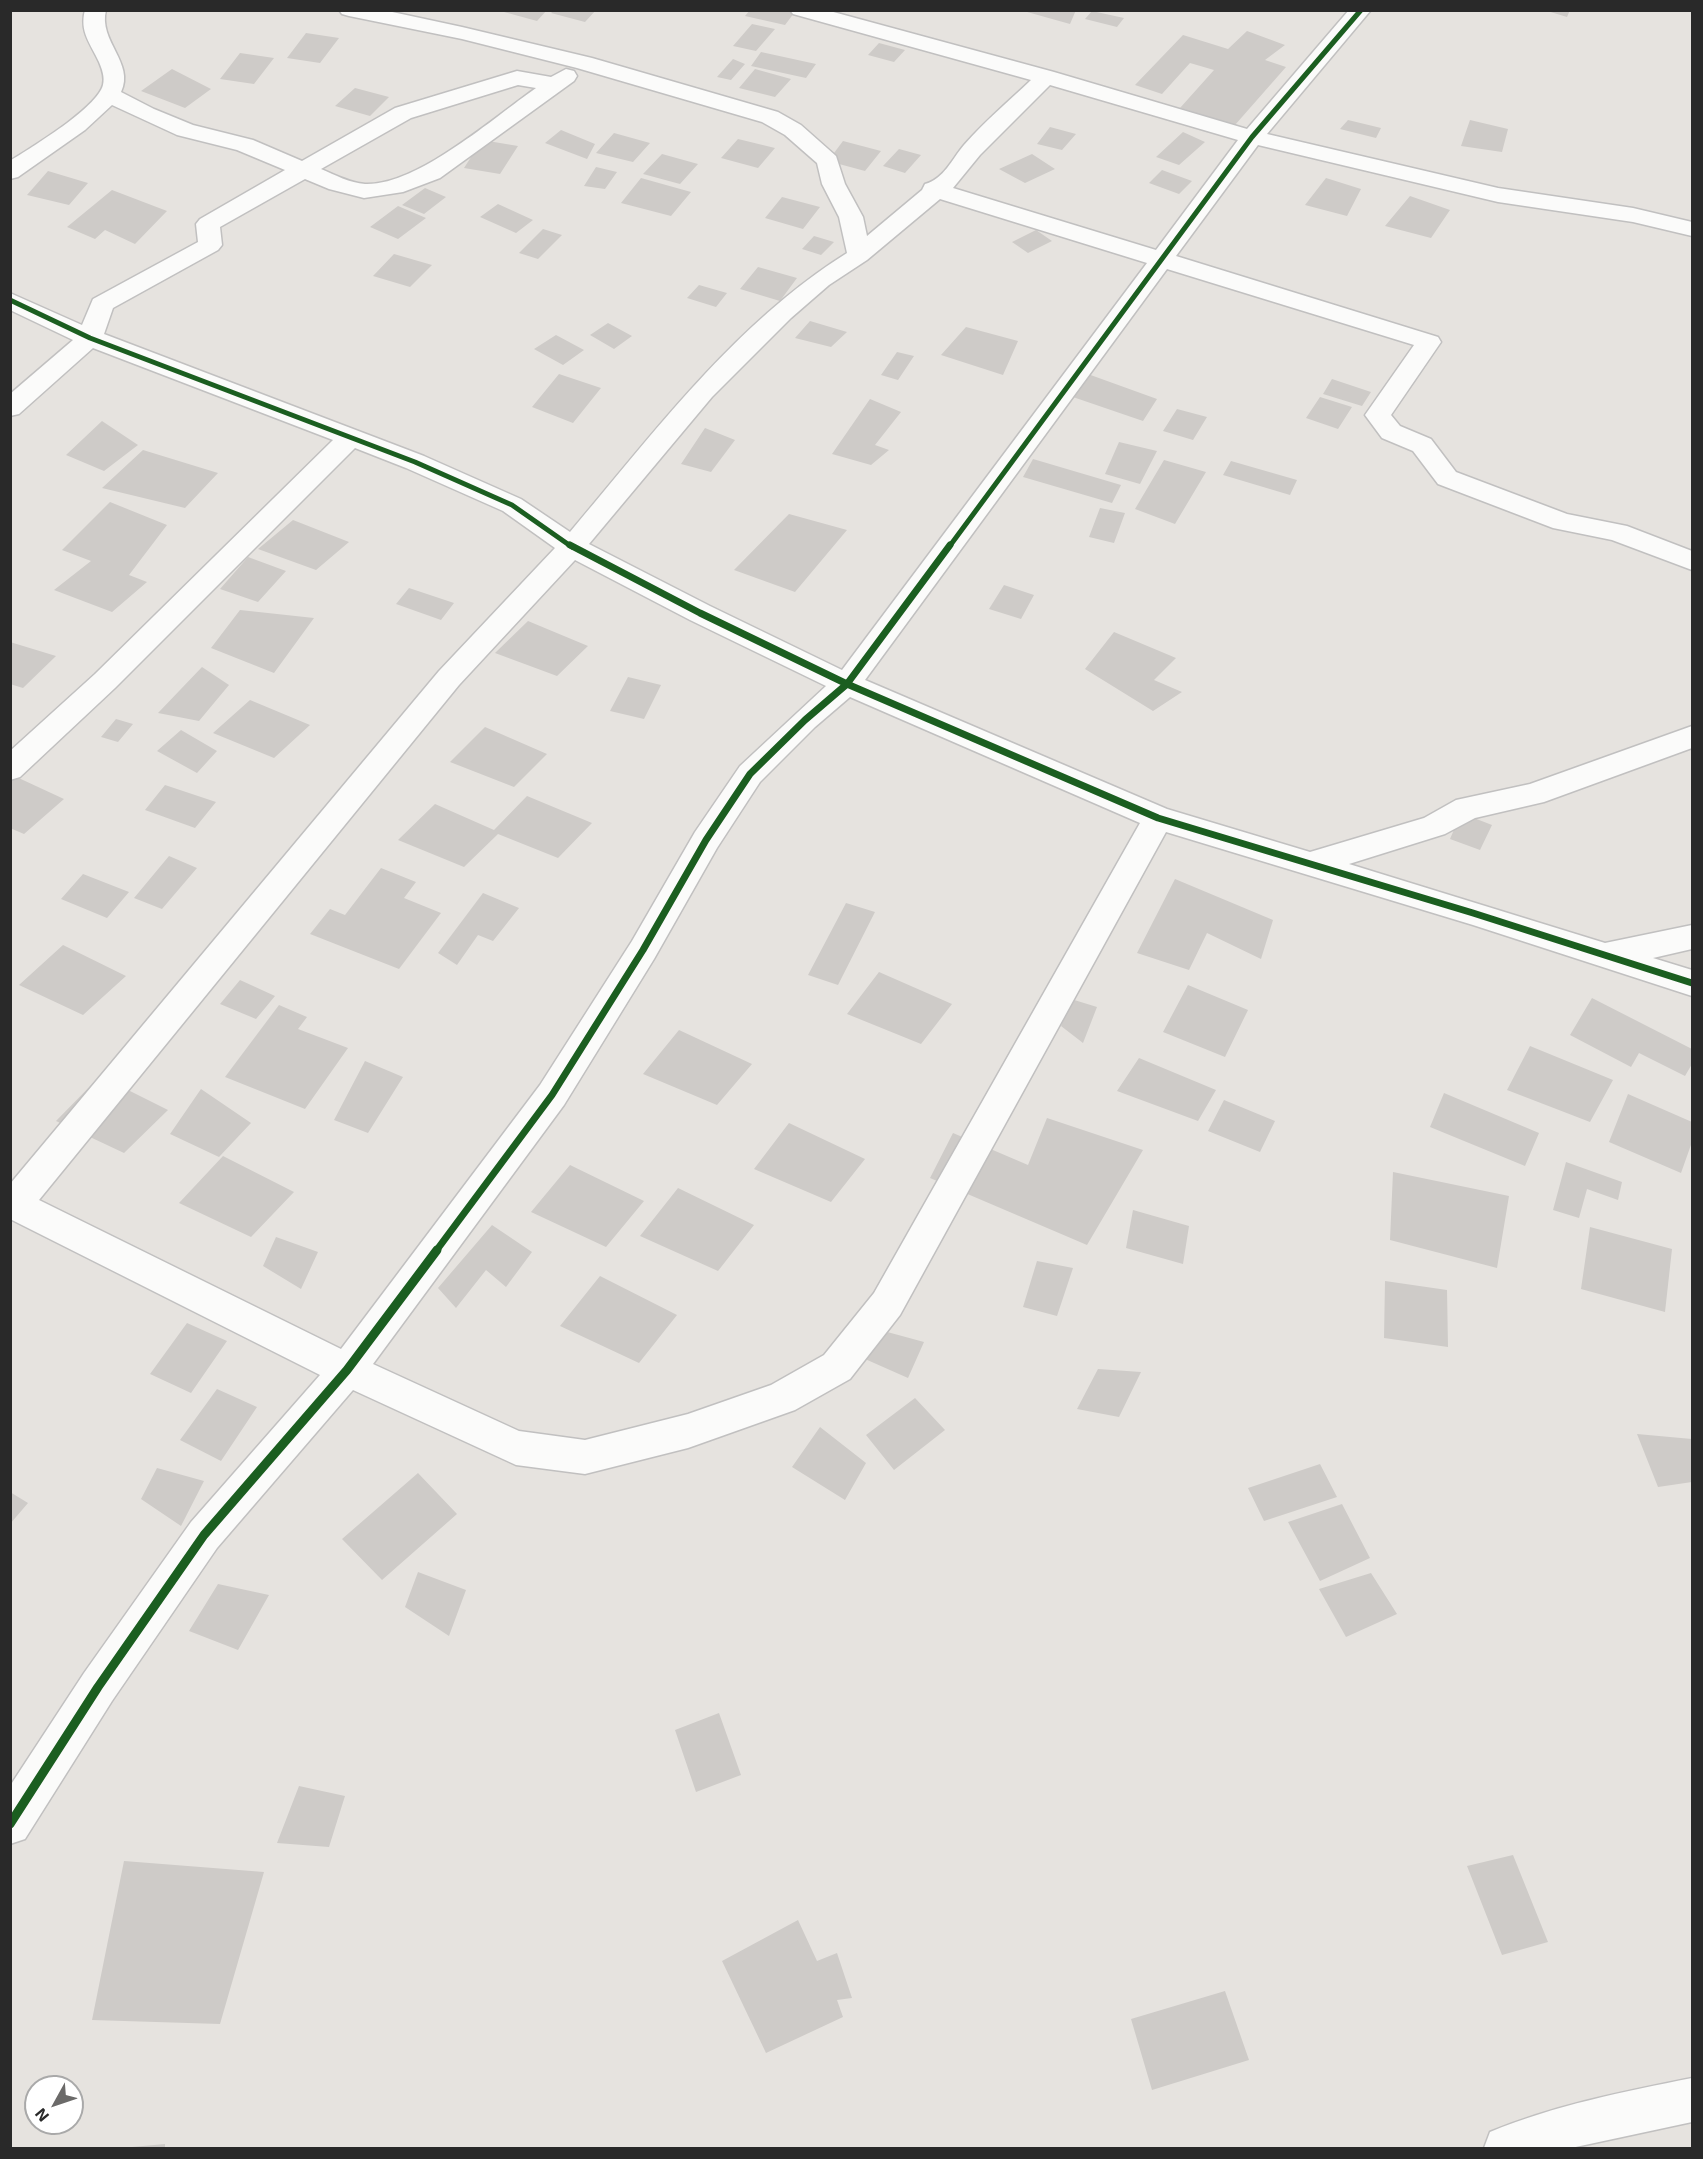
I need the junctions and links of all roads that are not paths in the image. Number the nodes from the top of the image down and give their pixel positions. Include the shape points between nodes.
1 (96, 10) edge
2 (349, 10) edge
3 (800, 10) edge
4 (1361, 10) edge
5 (584, 63) junction
6 (1046, 77) junction
7 (555, 84) junction
8 (110, 95) junction
9 (1252, 137) junction
10 (303, 170) junction
11 (10, 172) edge
12 (935, 190) junction
13 (1692, 229) edge
14 (859, 255) junction
15 (1161, 259) junction
16 (10, 300) edge
17 (90, 338) junction
18 (10, 408) edge
19 (351, 437) junction
20 (572, 547) junction
21 (1692, 561) edge
22 (847, 684) junction
23 (1692, 737) edge
24 (10, 769) edge
25 (1158, 818) junction
26 (1310, 864) junction
27 (1692, 937) edge
28 (1605, 955) junction
29 (1692, 983) edge
30 (13, 1203) edge
31 (347, 1370) junction
32 (10, 1824) edge
33 (1692, 2100) edge
34 (1506, 2148) edge

1 - 8 street via 91,23 93,30 113,66
2 - 5 street
3 - 6 street
4 - 9 street
5 - 7 street
5 - 14 street via 770,117 793,130 828,161 828,178 852,218
6 - 9 street
6 - 12 street via 972,150 951,178
7 - 10 street via 517,78 403,113
7 - 10 street via 432,172 395,187 364,191
8 - 10 street via 185,130 244,145
8 - 11 street via 83,120
9 - 13 street via 1498,195 1633,215
9 - 15 street
10 - 17 street via 208,224 210,244 102,304
12 - 14 street
12 - 15 street
14 - 20 street via 820,280 789,307 703,391
15 - 21 street via 1429,342 1378,415 1391,432 1422,445 1447,478 1562,522 1617,532
15 - 22 street
16 - 17 street
17 - 18 street
17 - 19 street
19 - 20 street via 512,505
19 - 24 street via 105,681
20 - 22 street
20 - 30 street via 449,678
22 - 25 street
22 - 31 street via 750,774 552,1095
23 - 26 street via 1533,794 1467,808 1434,826
25 - 26 street
25 - 31 street via 887,1304 837,1367 771,1401 688,1431 585,1457 516,1448
26 - 28 street
27 - 28 street
28 - 29 street
30 - 31 street
31 - 32 street via 204,1535 98,1687
33 - 34 street via 1575,2125

